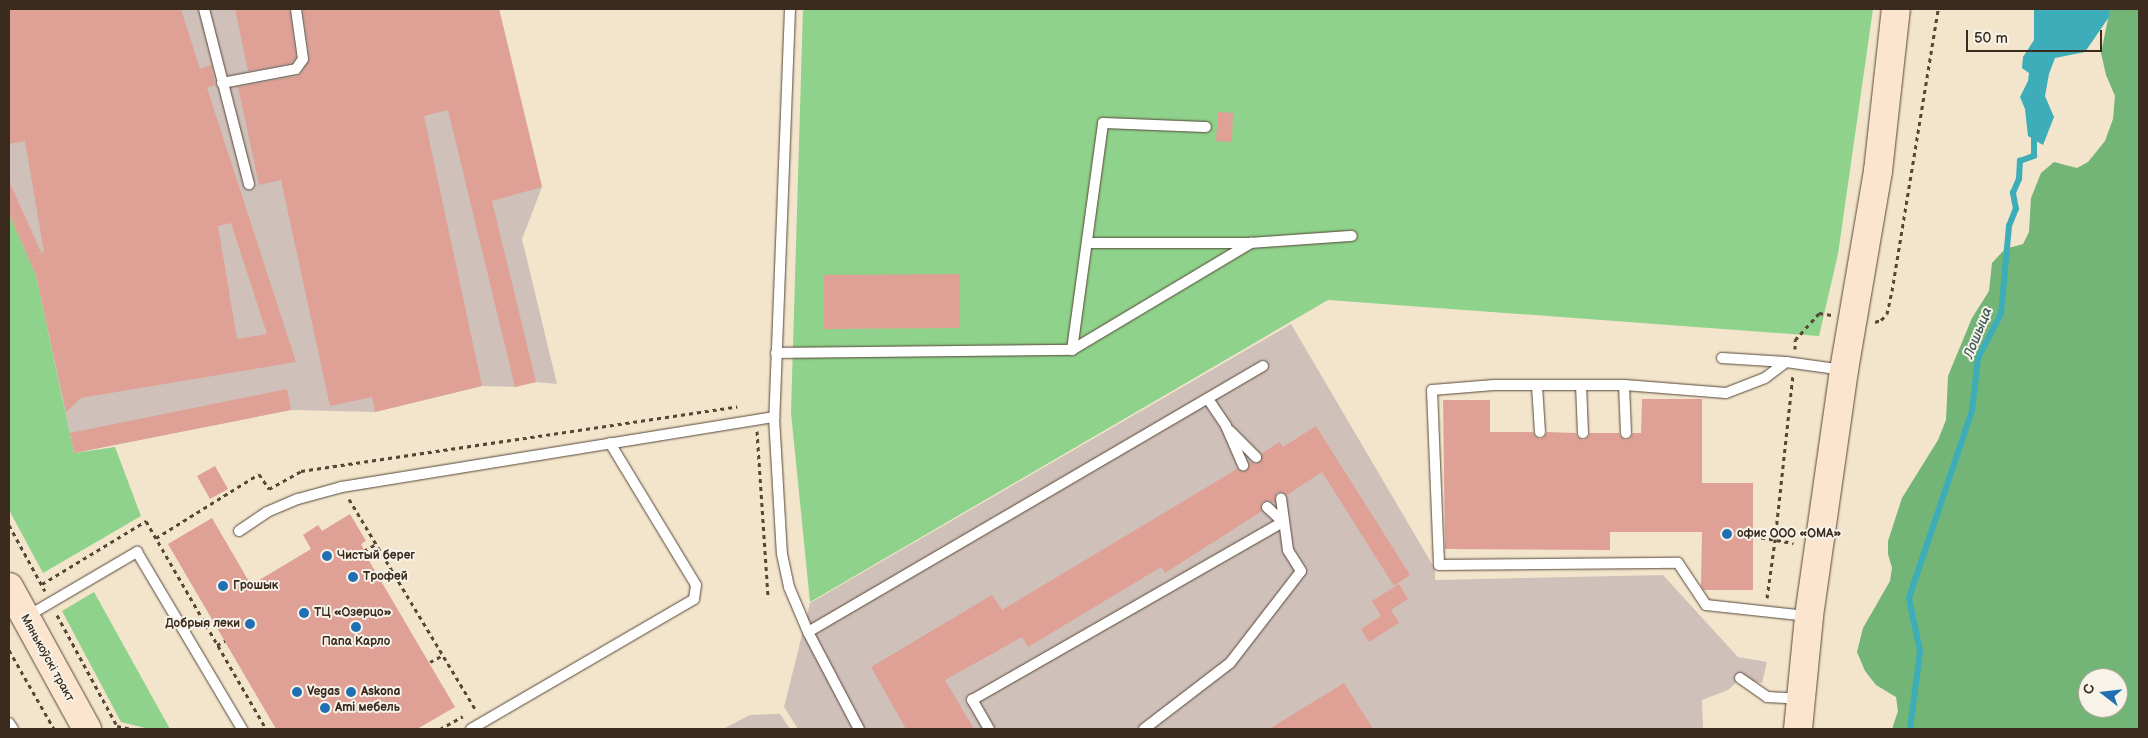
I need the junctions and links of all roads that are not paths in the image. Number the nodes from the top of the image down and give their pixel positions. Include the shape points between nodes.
1 (204, 9) edge
2 (296, 9) edge
3 (790, 9) edge
4 (1896, 9) edge
5 (222, 83) junction
6 (1206, 127) dead end
7 (249, 184) dead end
8 (1352, 236) dead end
9 (1251, 243) junction
10 (1086, 244) junction
11 (1072, 350) junction
12 (776, 353) junction
13 (1722, 358) dead end
14 (1790, 363) junction
15 (1264, 366) dead end
16 (1844, 370) junction
17 (1581, 385) junction
18 (1624, 385) junction
19 (1537, 386) junction
20 (1208, 399) junction
21 (774, 417) junction
22 (1226, 426) junction
23 (1540, 432) dead end
24 (1583, 433) dead end
25 (1626, 433) dead end
26 (610, 443) junction
27 (1256, 457) dead end
28 (1243, 465) dead end
29 (1281, 498) dead end
30 (1267, 507) dead end
31 (1283, 522) junction
32 (239, 531) dead end
33 (9, 587) edge
34 (1809, 616) junction
35 (25, 618) junction
36 (808, 632) junction
37 (1740, 678) dead end
38 (1801, 699) junction
39 (9, 722) edge
40 (13, 729) edge
41 (87, 729) edge
42 (242, 729) edge
43 (471, 729) edge
44 (859, 729) edge
45 (989, 729) edge
46 (1144, 729) edge
47 (1798, 729) edge

1 - 5 lane
2 - 5 lane via 303,59 296,69
3 - 12 lane
4 - 16 main road via 1878,171
5 - 7 lane
6 - 10 lane via 1103,123
8 - 9 lane
9 - 10 lane
9 - 11 lane
10 - 11 lane
11 - 12 lane
12 - 21 lane
13 - 14 lane
14 - 16 lane
14 - 18 lane via 1765,378 1726,393 1678,394
15 - 20 lane
16 - 34 main road
17 - 18 lane
17 - 19 lane
17 - 24 lane
18 - 25 lane
19 - 23 lane
19 - 34 lane via 1494,385 1432,390 1439,565 1678,564 1706,605
20 - 22 lane
20 - 36 lane
21 - 26 lane
21 - 36 lane via 782,554 789,587
22 - 27 lane
22 - 28 lane
26 - 32 lane via 342,487 298,499
26 - 43 lane via 696,585 694,599
29 - 31 lane
30 - 31 lane
31 - 45 lane via 972,700
31 - 46 lane via 1288,550 1300,571 1230,663
33 - 35 main road, Мянькоўскі тракт
34 - 38 main road
35 - 41 main road, Мянькоўскі тракт
35 - 42 lane via 137,552
36 - 44 lane
37 - 38 lane via 1767,697
38 - 47 main road
39 - 40 lane

